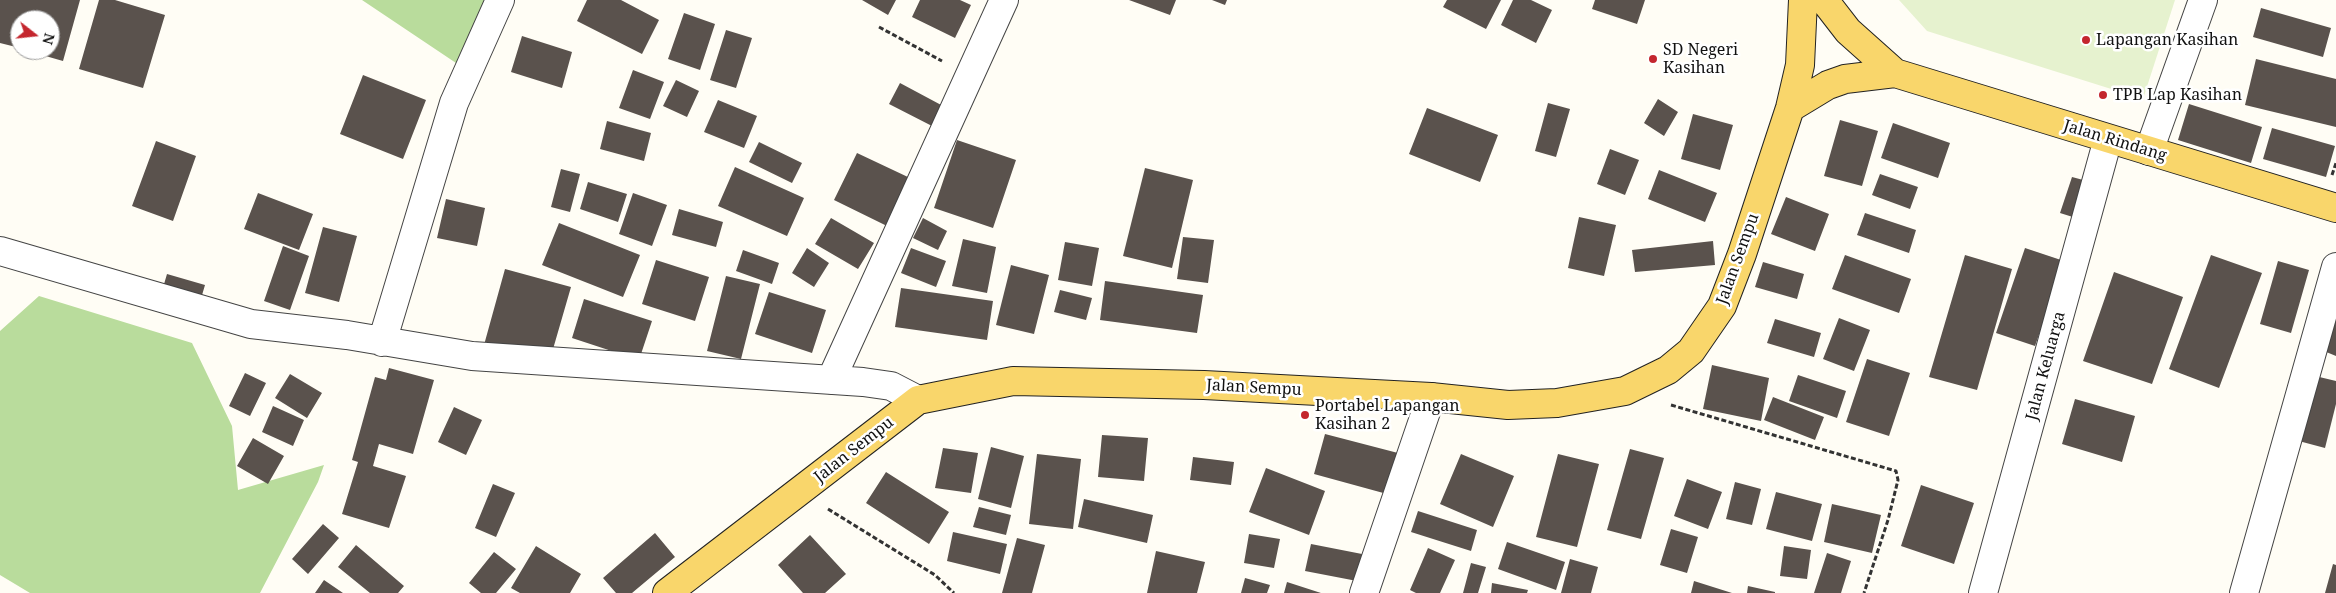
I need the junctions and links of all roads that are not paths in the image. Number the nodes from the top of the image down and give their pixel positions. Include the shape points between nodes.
1 (500, 0) edge
2 (1004, 0) edge
3 (1802, 0) edge
4 (1824, 0) edge
5 (2203, 0) edge
6 (1895, 73) junction
7 (1790, 108) junction
8 (2108, 139) junction
9 (2149, 151) junction
10 (2336, 208) edge
11 (0, 251) edge
12 (2336, 267) edge
13 (382, 342) junction
14 (831, 380) junction
15 (1431, 397) junction
16 (918, 400) junction
17 (667, 593) edge
18 (1364, 593) edge
19 (1983, 593) edge
20 (2244, 593) edge

1 - 13 street via 454,103
2 - 14 street
3 - 7 main road, Jalan Sempu via 1800,65
4 - 6 main road, Jalan Rindang via 1848,31
5 - 9 street
6 - 7 main road, Jalan Rindang via 1846,79 1828,85
6 - 8 main road, Jalan Rindang
7 - 15 main road, Jalan Sempu via 1722,306 1691,351 1668,370 1625,391 1557,403 1508,405
8 - 9 main road, Jalan Rindang
8 - 19 street, Jalan Keluarga
9 - 10 main road, Jalan Rindang
11 - 13 street via 251,324
12 - 20 street
13 - 14 street via 472,356
14 - 16 street via 891,386
15 - 16 main road, Jalan Sempu via 1204,385 1013,381
15 - 18 street
16 - 17 main road, Jalan Sempu

